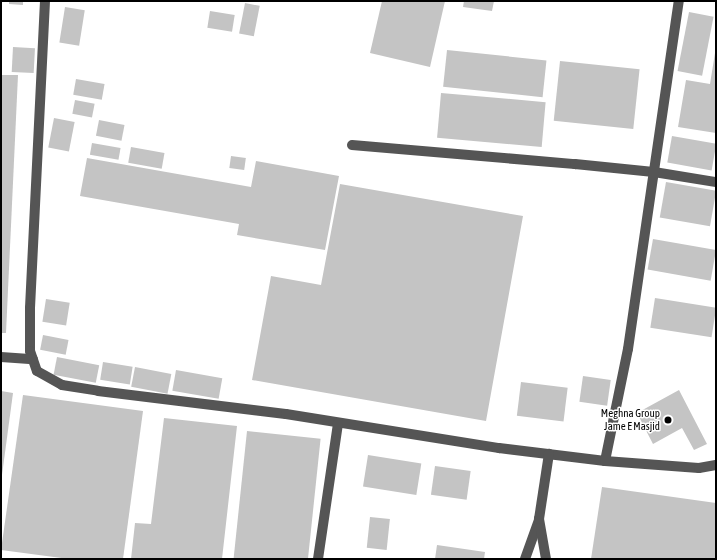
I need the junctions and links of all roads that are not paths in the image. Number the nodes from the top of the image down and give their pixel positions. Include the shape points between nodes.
1 (45, 1) edge
2 (679, 1) edge
3 (352, 145) dead end
4 (654, 172) junction
5 (716, 182) edge
6 (1, 357) edge
7 (33, 359) junction
8 (338, 422) junction
9 (549, 454) junction
10 (605, 461) junction
11 (716, 465) edge
12 (539, 519) junction
13 (318, 559) edge
14 (525, 559) edge
15 (546, 559) edge

1 - 7 street via 30,308 30,351
2 - 4 street
3 - 4 street
4 - 5 street
4 - 10 street via 628,349
6 - 7 street
7 - 8 street via 37,371 62,385
8 - 9 street
8 - 13 street
9 - 10 street
9 - 12 street
10 - 11 street via 700,468
12 - 14 street
12 - 15 street

